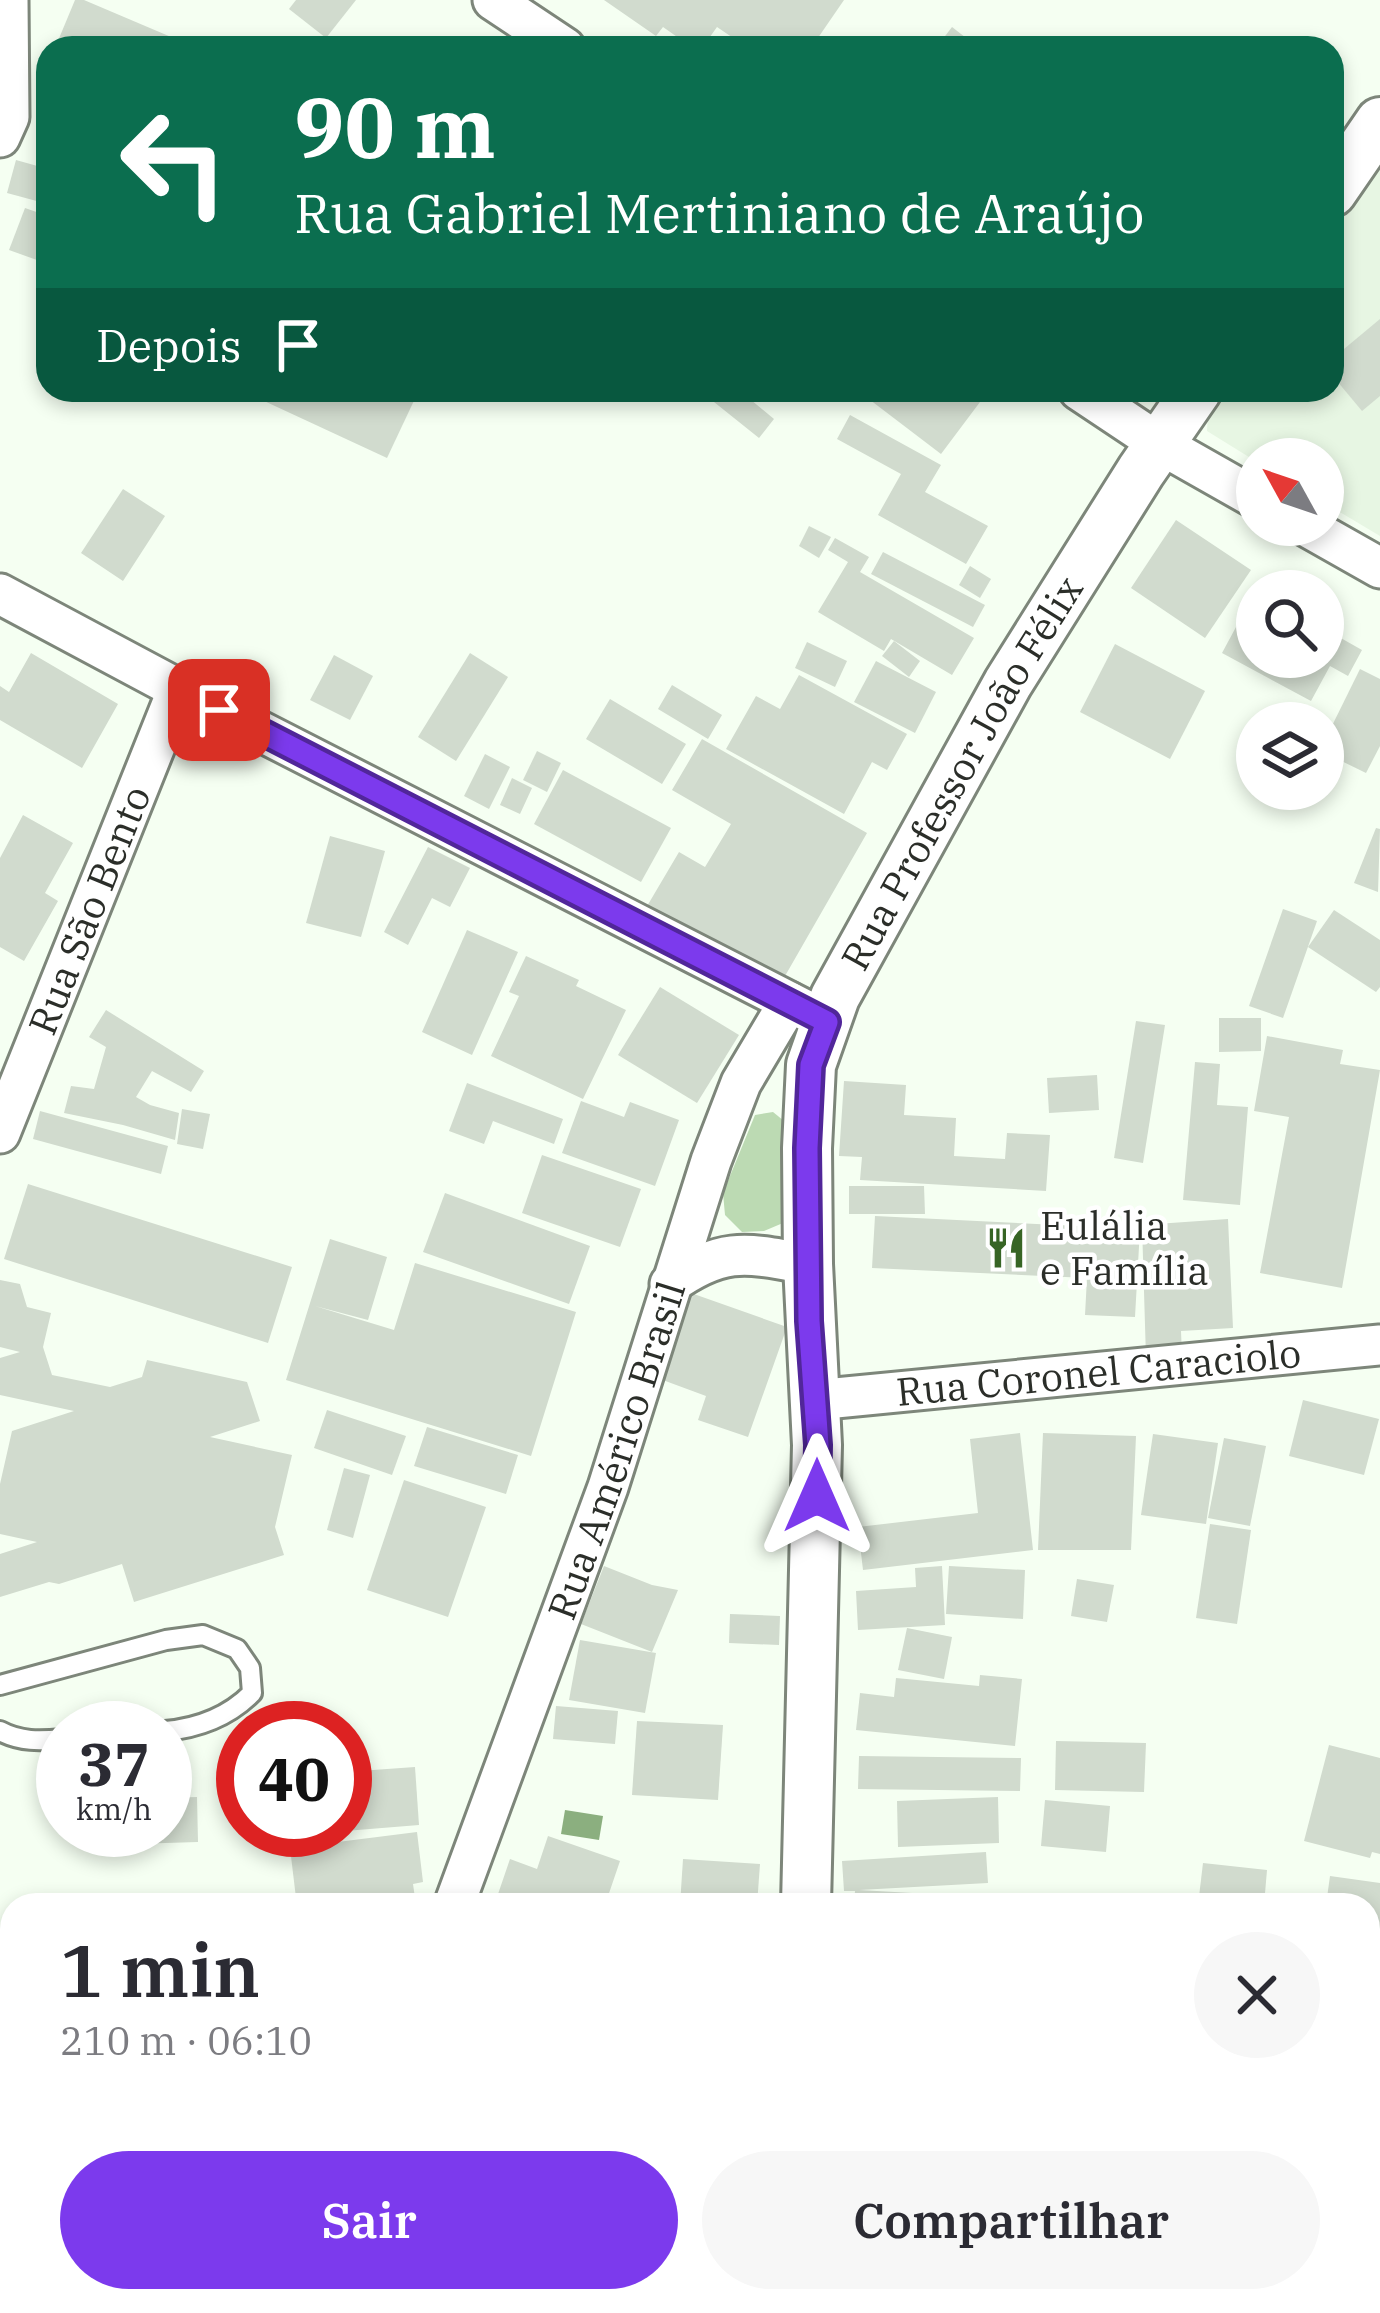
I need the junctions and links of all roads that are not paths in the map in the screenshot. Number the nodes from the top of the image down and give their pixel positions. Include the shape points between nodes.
1 (8, 0) edge
2 (493, 0) edge
3 (547, 36) edge
4 (1380, 122) edge
5 (0, 137) edge
6 (1344, 174) edge
7 (1097, 402) edge
8 (1189, 402) edge
9 (1160, 444) junction
10 (1236, 487) edge
11 (1341, 546) edge
12 (1380, 568) edge
13 (0, 594) edge
14 (178, 689) junction
15 (808, 1012) junction
16 (0, 1133) edge
17 (808, 1264) junction
18 (670, 1285) junction
19 (1380, 1345) edge
20 (815, 1400) junction
21 (0, 1685) edge
22 (192, 1728) edge
23 (0, 1731) edge
24 (36, 1742) edge
25 (458, 1893) edge
26 (806, 1893) edge

1 - 5 street via 9,117
2 - 3 street
4 - 6 street
7 - 9 street
8 - 9 street, Rua Professor João Félix
9 - 10 street
9 - 15 street, Rua Professor João Félix via 1008,683 836,997
11 - 12 street
13 - 14 street
14 - 15 street
14 - 16 street, Rua São Bento
15 - 17 street, Rua Professor João Félix
15 - 18 street, Rua Américo Brasil via 741,1083
17 - 18 street via 748,1253 718,1257
17 - 20 street, Rua Professor João Félix
18 - 25 street, Rua Américo Brasil via 608,1487
19 - 20 street, Rua Coronel Caraciolo
20 - 26 street, Rua Professor João Félix
21 - 22 lane via 202,1635 237,1649 250,1668 252,1693 237,1709
23 - 24 lane

